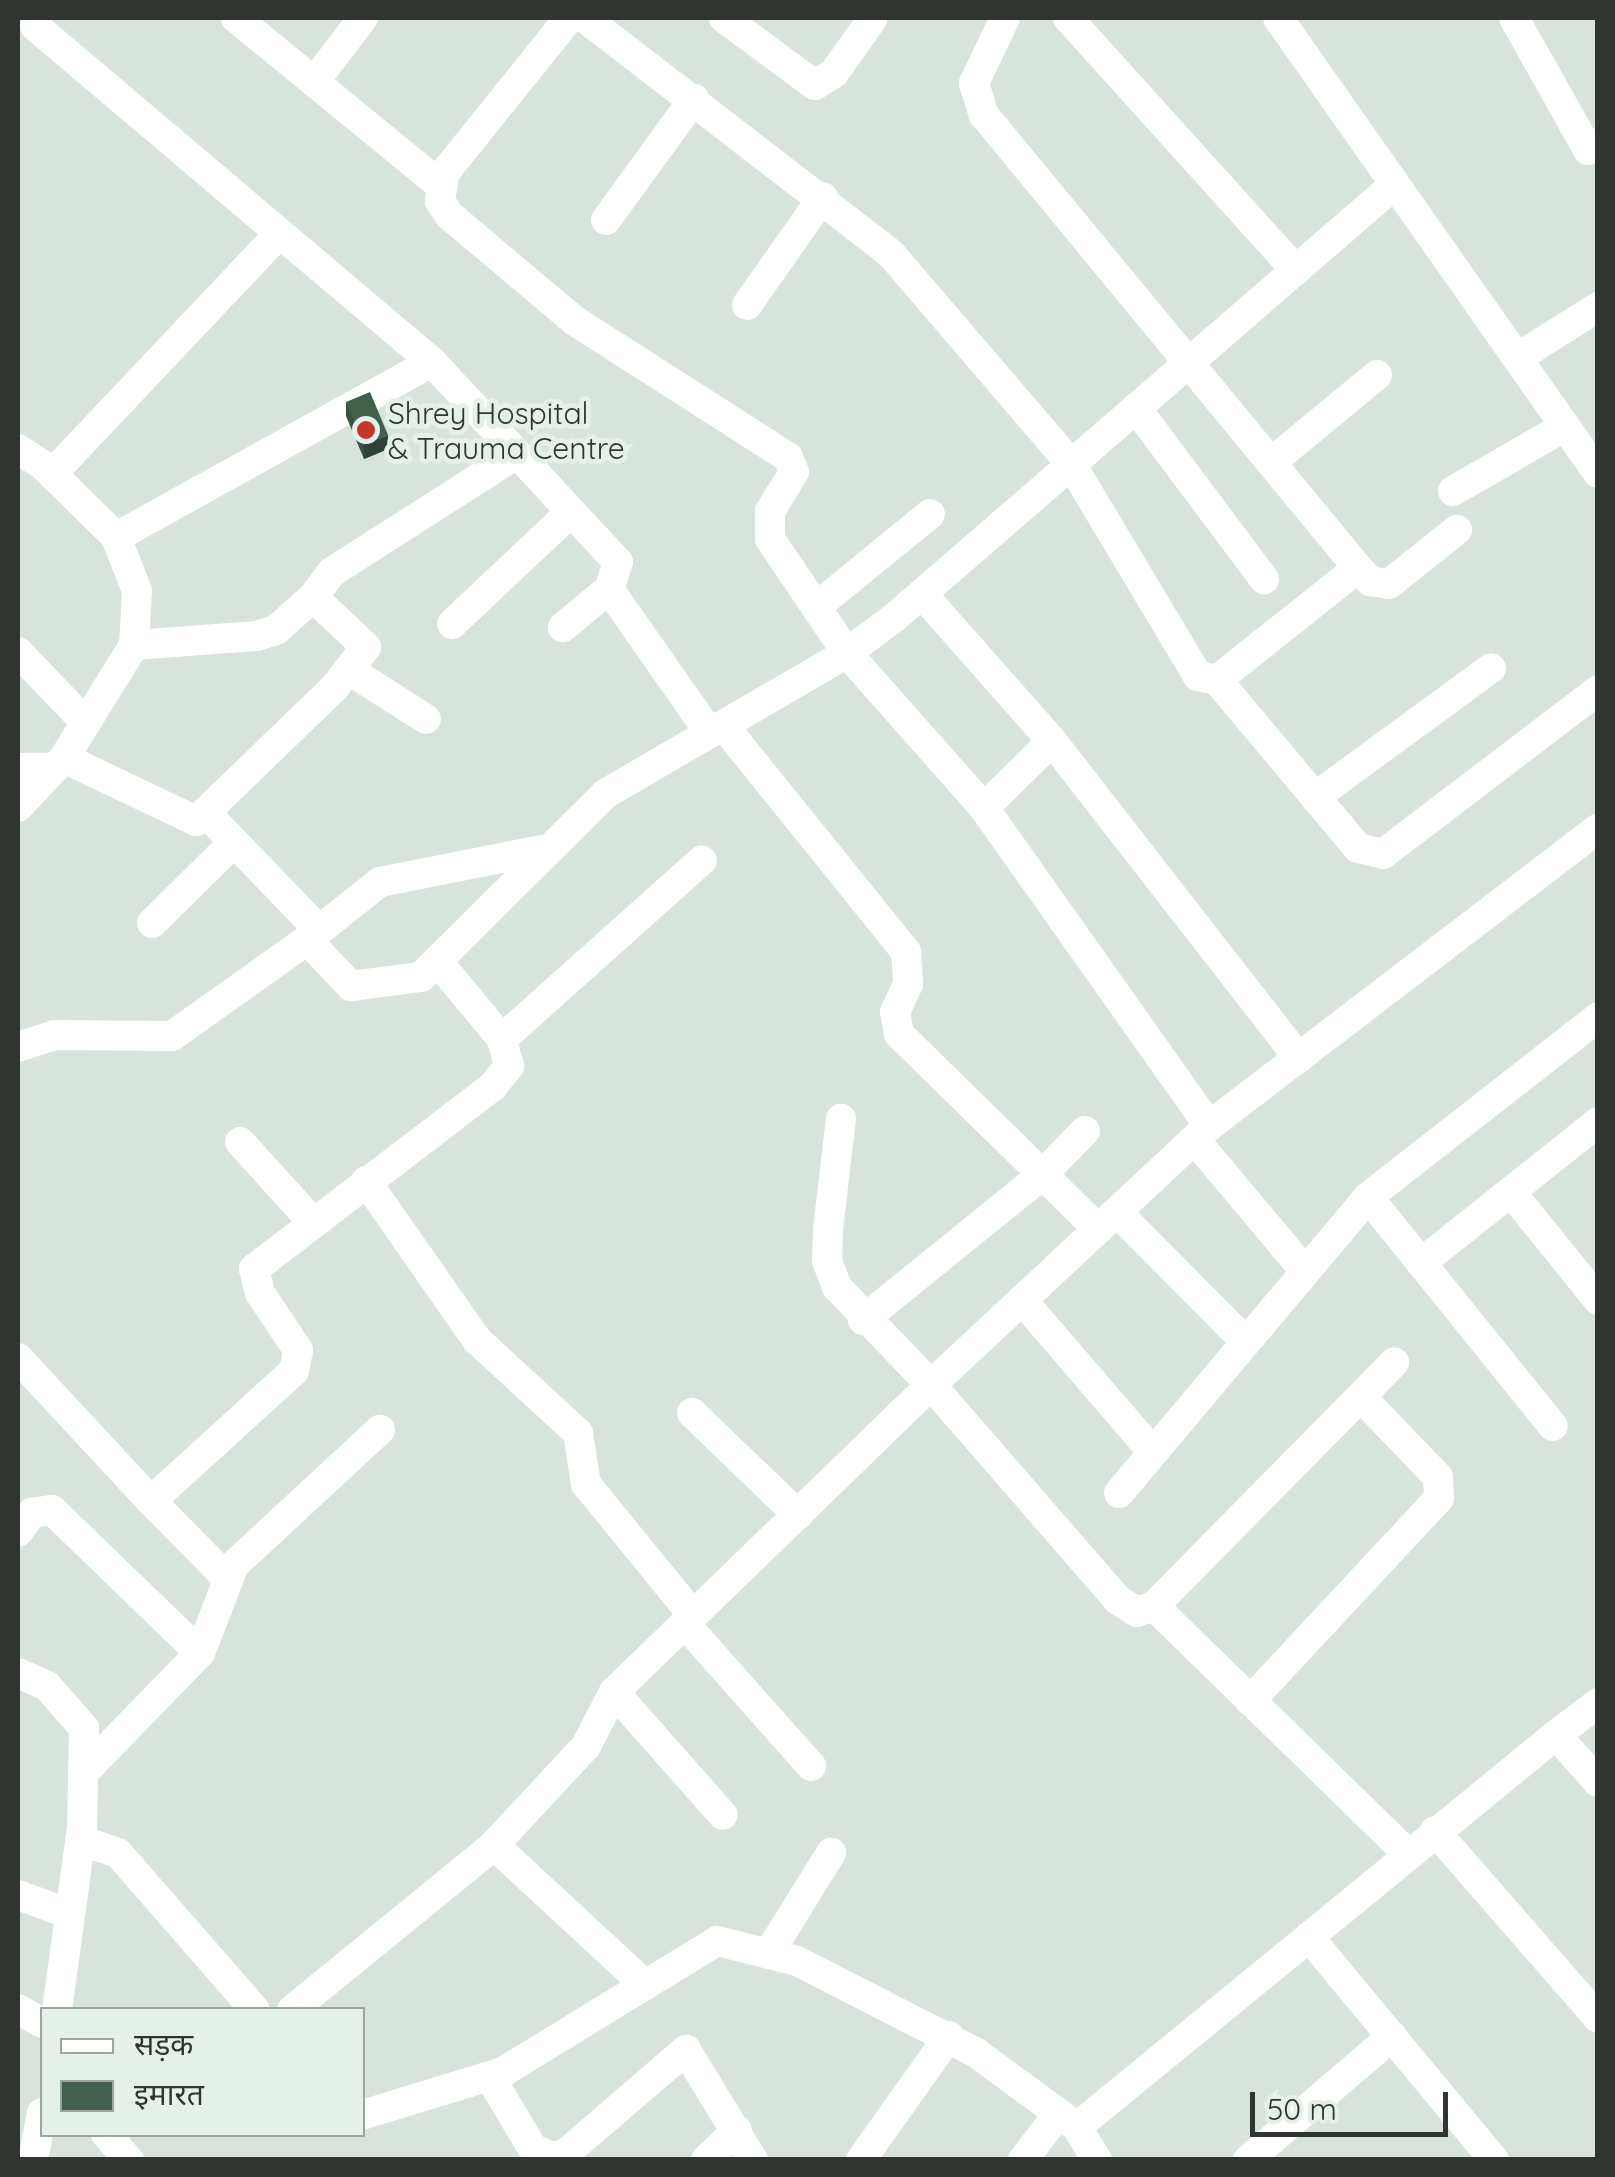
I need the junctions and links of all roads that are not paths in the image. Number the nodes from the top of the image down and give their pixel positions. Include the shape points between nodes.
1 (236, 18) edge
2 (363, 18) edge
3 (569, 18) edge
4 (585, 18) edge
5 (724, 18) edge
6 (873, 18) edge
7 (1005, 18) edge
8 (1068, 18) edge
9 (1278, 18) edge
10 (1519, 20) edge
11 (28, 30) edge
12 (314, 82) junction
13 (694, 100) junction
14 (1598, 143) edge
15 (440, 184) junction
16 (1395, 184) junction
17 (824, 197) junction
18 (606, 220) dead end
19 (279, 234) junction
20 (1296, 270) junction
21 (747, 305) dead end
22 (1598, 307) edge
23 (1516, 358) junction
24 (1192, 360) junction
25 (432, 362) junction
26 (1376, 376) dead end
27 (1136, 408) junction
28 (1564, 427) junction
29 (18, 449) edge
30 (516, 455) junction
31 (1273, 461) junction
32 (1072, 464) junction
33 (1598, 473) edge
34 (52, 474) junction
35 (1453, 491) dead end
36 (571, 512) junction
37 (930, 514) dead end
38 (1457, 530) dead end
39 (116, 537) junction
40 (1358, 568) junction
41 (1264, 579) dead end
42 (609, 589) junction
43 (922, 594) junction
44 (313, 597) junction
45 (816, 607) junction
46 (452, 624) dead end
47 (563, 627) dead end
48 (134, 646) junction
49 (18, 652) edge
50 (847, 653) junction
51 (1491, 668) dead end
52 (349, 670) junction
53 (1217, 680) junction
54 (1598, 690) edge
55 (426, 719) dead end
56 (86, 723) junction
57 (716, 728) junction
58 (1052, 741) junction
59 (59, 763) junction
60 (18, 768) edge
61 (1315, 796) junction
62 (18, 806) edge
63 (984, 808) junction
64 (208, 815) junction
65 (1598, 829) edge
66 (234, 842) junction
67 (542, 850) junction
68 (702, 860) dead end
69 (152, 924) dead end
70 (313, 935) junction
71 (438, 962) junction
72 (1598, 1016) edge
73 (502, 1039) junction
74 (18, 1047) edge
75 (1298, 1058) junction
76 (841, 1119) dead end
77 (1085, 1130) dead end
78 (1202, 1132) junction
79 (1591, 1139) edge
80 (240, 1142) dead end
81 (1043, 1174) junction
82 (366, 1181) junction
83 (1511, 1192) junction
84 (1368, 1197) junction
85 (1108, 1220) junction
86 (312, 1221) junction
87 (1421, 1264) junction
88 (1305, 1271) junction
89 (1022, 1300) junction
90 (1598, 1300) edge
91 (864, 1320) junction
92 (1245, 1341) junction
93 (18, 1360) edge
94 (1394, 1364) dead end
95 (931, 1385) junction
96 (1361, 1397) junction
97 (692, 1413) dead end
98 (1552, 1426) dead end
99 (380, 1430) dead end
100 (1152, 1450) junction
101 (1119, 1492) dead end
102 (152, 1501) junction
103 (798, 1515) junction
104 (18, 1532) edge
105 (226, 1578) junction
106 (1154, 1606) junction
107 (689, 1619) junction
108 (200, 1653) junction
109 (18, 1673) edge
110 (614, 1692) junction
111 (1250, 1701) junction
112 (1598, 1703) edge
113 (1556, 1735) junction
114 (811, 1766) dead end
115 (87, 1769) junction
116 (1598, 1782) edge
117 (723, 1815) dead end
118 (1435, 1831) junction
119 (80, 1840) junction
120 (494, 1845) junction
121 (831, 1853) dead end
122 (1407, 1853) junction
123 (18, 1896) edge
124 (70, 1914) junction
125 (1309, 1937) junction
126 (769, 1953) junction
127 (645, 1985) junction
128 (57, 2007) edge
129 (252, 2007) edge
130 (296, 2007) edge
131 (18, 2009) edge
132 (1598, 2018) edge
133 (40, 2022) edge
134 (950, 2036) junction
135 (1392, 2036) junction
136 (490, 2077) junction
137 (365, 2114) edge
138 (1068, 2121) junction
139 (40, 2124) edge
140 (738, 2130) junction
141 (109, 2137) edge
142 (1475, 2152) edge
143 (33, 2160) edge
144 (128, 2160) edge
145 (706, 2160) edge
146 (753, 2160) edge
147 (861, 2160) edge
148 (1023, 2160) edge
149 (1097, 2160) edge
150 (1248, 2160) edge

1 - 12 street
2 - 12 street
3 - 15 street
4 - 13 street
5 - 6 street via 802,82 815,85 834,73
7 - 24 street via 978,65 976,101
8 - 20 street
9 - 16 street
10 - 14 street via 1588,150
11 - 19 street
12 - 15 street
13 - 17 street
13 - 18 street
15 - 45 street via 449,216 535,292 788,457 794,472 770,511 770,539
16 - 20 street
16 - 23 street
17 - 21 street
17 - 32 street via 892,254
19 - 25 street
19 - 34 street
20 - 24 street
22 - 23 street
23 - 28 street
24 - 27 street
24 - 31 street
25 - 30 street
25 - 39 street
26 - 31 street
27 - 32 street
27 - 41 street
28 - 33 street
28 - 35 street
29 - 34 street
30 - 36 street
30 - 44 street via 332,572
31 - 40 street
32 - 43 street
32 - 53 street via 1190,666 1198,676
34 - 39 street
36 - 42 street via 618,562
36 - 46 street
37 - 45 street
38 - 40 street via 1390,584 1370,581
39 - 48 street via 137,591
40 - 53 street
42 - 47 street
42 - 57 street
43 - 50 street
43 - 58 street
44 - 48 street via 276,630 257,636
44 - 52 street via 366,648
45 - 50 street
48 - 56 street
49 - 56 street
50 - 57 street
50 - 63 street
51 - 61 street
52 - 55 street
52 - 64 street
53 - 61 street
54 - 61 street via 1383,854 1358,848
56 - 59 street
57 - 67 street via 605,794
57 - 81 street via 906,952 908,984 894,1022 898,1034
58 - 63 street
58 - 75 street
59 - 60 street
59 - 62 street
59 - 64 street via 180,816 196,821
63 - 78 street
64 - 66 street
65 - 75 street
66 - 69 street
66 - 70 street
67 - 70 street via 380,882
67 - 71 street
68 - 73 street
70 - 71 street via 344,982 360,989 409,981
70 - 74 street via 172,1036 54,1034
71 - 73 street
72 - 84 street
73 - 82 street via 509,1066 493,1086
75 - 78 street
76 - 91 street via 828,1260 836,1288
77 - 81 street
78 - 85 street
78 - 88 street
79 - 83 street
80 - 86 street
81 - 85 street
81 - 91 street
82 - 86 street
82 - 107 street via 476,1340 578,1433 586,1484
83 - 87 street
83 - 90 street
84 - 87 street
84 - 88 street
85 - 89 street
85 - 92 street
86 - 102 street via 254,1269 260,1293 298,1350 294,1371
87 - 98 street
88 - 92 street
89 - 95 street
89 - 100 street
91 - 95 street
92 - 100 street
93 - 102 street
94 - 96 street
95 - 103 street
95 - 106 street via 1118,1600 1137,1612
96 - 106 street
96 - 111 street via 1438,1477 1439,1498
97 - 103 street
99 - 105 street
100 - 101 street
102 - 105 street
103 - 107 street
104 - 108 street via 32,1513 52,1510
105 - 108 street
106 - 111 street
107 - 110 street
107 - 114 street
108 - 115 street
109 - 115 street via 69,1704 84,1728
110 - 117 street
110 - 120 street via 586,1746
111 - 122 street
112 - 113 street
113 - 116 street
113 - 118 street
115 - 119 street
118 - 122 street
118 - 132 street
119 - 124 street
119 - 129 street via 118,1854
120 - 127 street
120 - 130 street
121 - 126 street
122 - 125 street
123 - 124 street
124 - 128 street
125 - 135 street
125 - 138 street
126 - 127 street via 717,1941
126 - 134 street
127 - 136 street
131 - 133 street
134 - 138 street
134 - 147 street
135 - 142 street
135 - 150 street
136 - 137 street
136 - 140 street via 534,2150 553,2157 565,2154 686,2050
138 - 148 street
138 - 149 street
139 - 143 street
140 - 145 street
140 - 146 street
141 - 144 street

